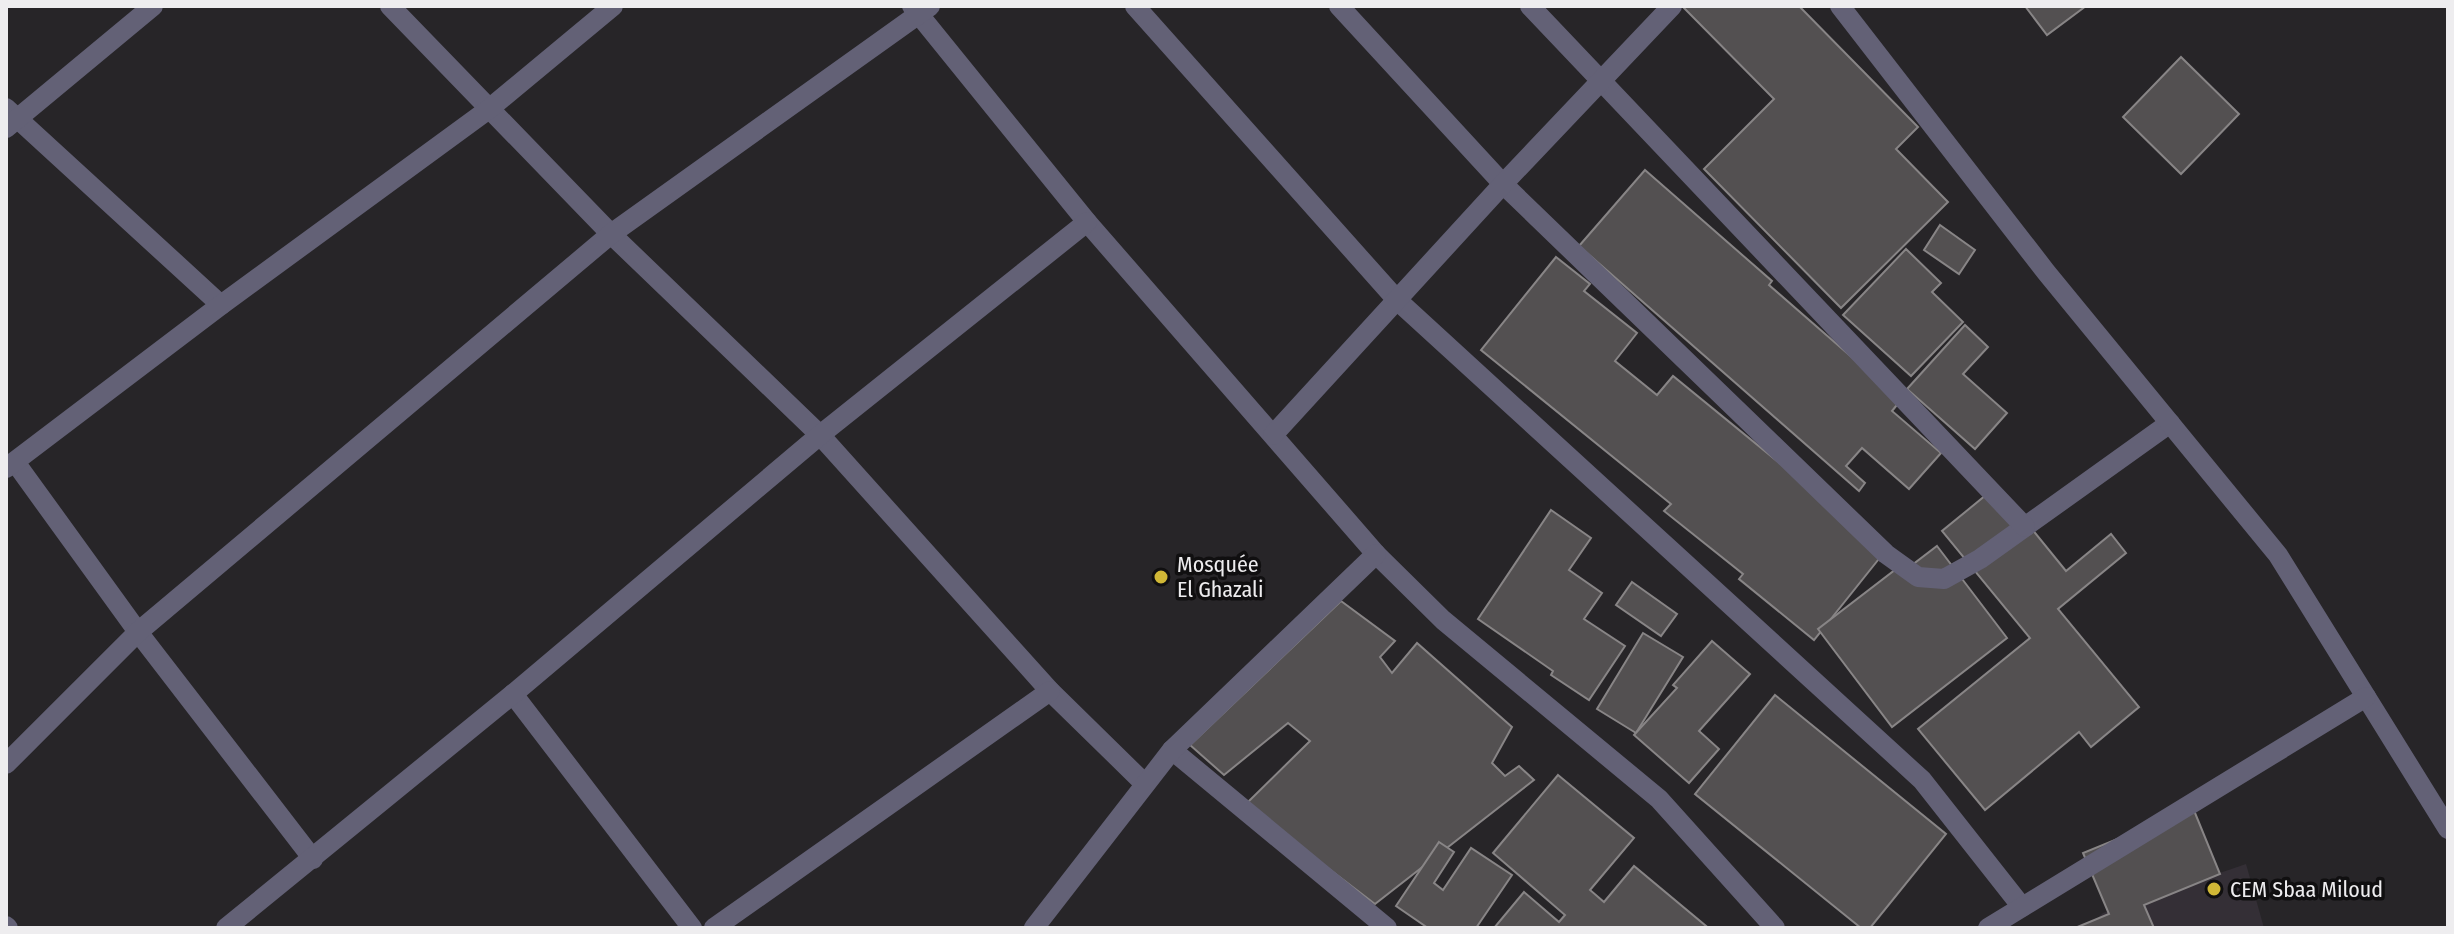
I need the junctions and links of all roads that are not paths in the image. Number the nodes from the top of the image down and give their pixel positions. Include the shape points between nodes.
1 (153, 6) edge
2 (390, 6) edge
3 (613, 6) edge
4 (1135, 6) edge
5 (1339, 6) edge
6 (1530, 6) edge
7 (1672, 6) edge
8 (1840, 6) edge
9 (921, 9) edge
10 (1601, 81) junction
11 (489, 109) junction
12 (10, 118) edge
13 (1503, 184) junction
14 (1087, 222) junction
15 (611, 234) junction
16 (1397, 300) junction
17 (221, 305) junction
18 (2170, 423) junction
19 (820, 435) junction
20 (1273, 435) junction
21 (10, 465) edge
22 (2025, 527) junction
23 (1376, 554) junction
24 (138, 632) junction
25 (1050, 691) junction
26 (513, 694) junction
27 (2366, 697) junction
28 (1172, 750) junction
29 (6, 764) edge
30 (1145, 784) junction
31 (2448, 829) edge
32 (313, 859) junction
33 (2022, 907) junction
34 (1036, 927) edge
35 (226, 928) edge
36 (692, 928) edge
37 (714, 928) edge
38 (1387, 928) edge
39 (1775, 928) edge
40 (1988, 928) edge

1 - 12 street
2 - 11 street
3 - 11 street
4 - 16 street
5 - 13 street
6 - 10 street
7 - 10 street
8 - 18 street
9 - 14 street
9 - 15 street
10 - 13 street
10 - 22 street
11 - 15 street
11 - 17 street
12 - 17 street
13 - 16 street
13 - 22 street via 1886,554 1918,577 1944,579
14 - 19 street
14 - 20 street
15 - 19 street
15 - 24 street
16 - 20 street
16 - 33 street via 1922,780
17 - 21 street
18 - 22 street
18 - 27 street via 2278,555
19 - 25 street
19 - 26 street
20 - 23 street
21 - 24 street
23 - 28 street
23 - 39 street via 1443,620 1659,799
24 - 29 street
24 - 32 street
25 - 30 street
25 - 37 street
26 - 32 street
26 - 36 street
27 - 31 street
27 - 33 street
28 - 30 street
28 - 38 street
30 - 34 street
32 - 35 street
33 - 40 street

